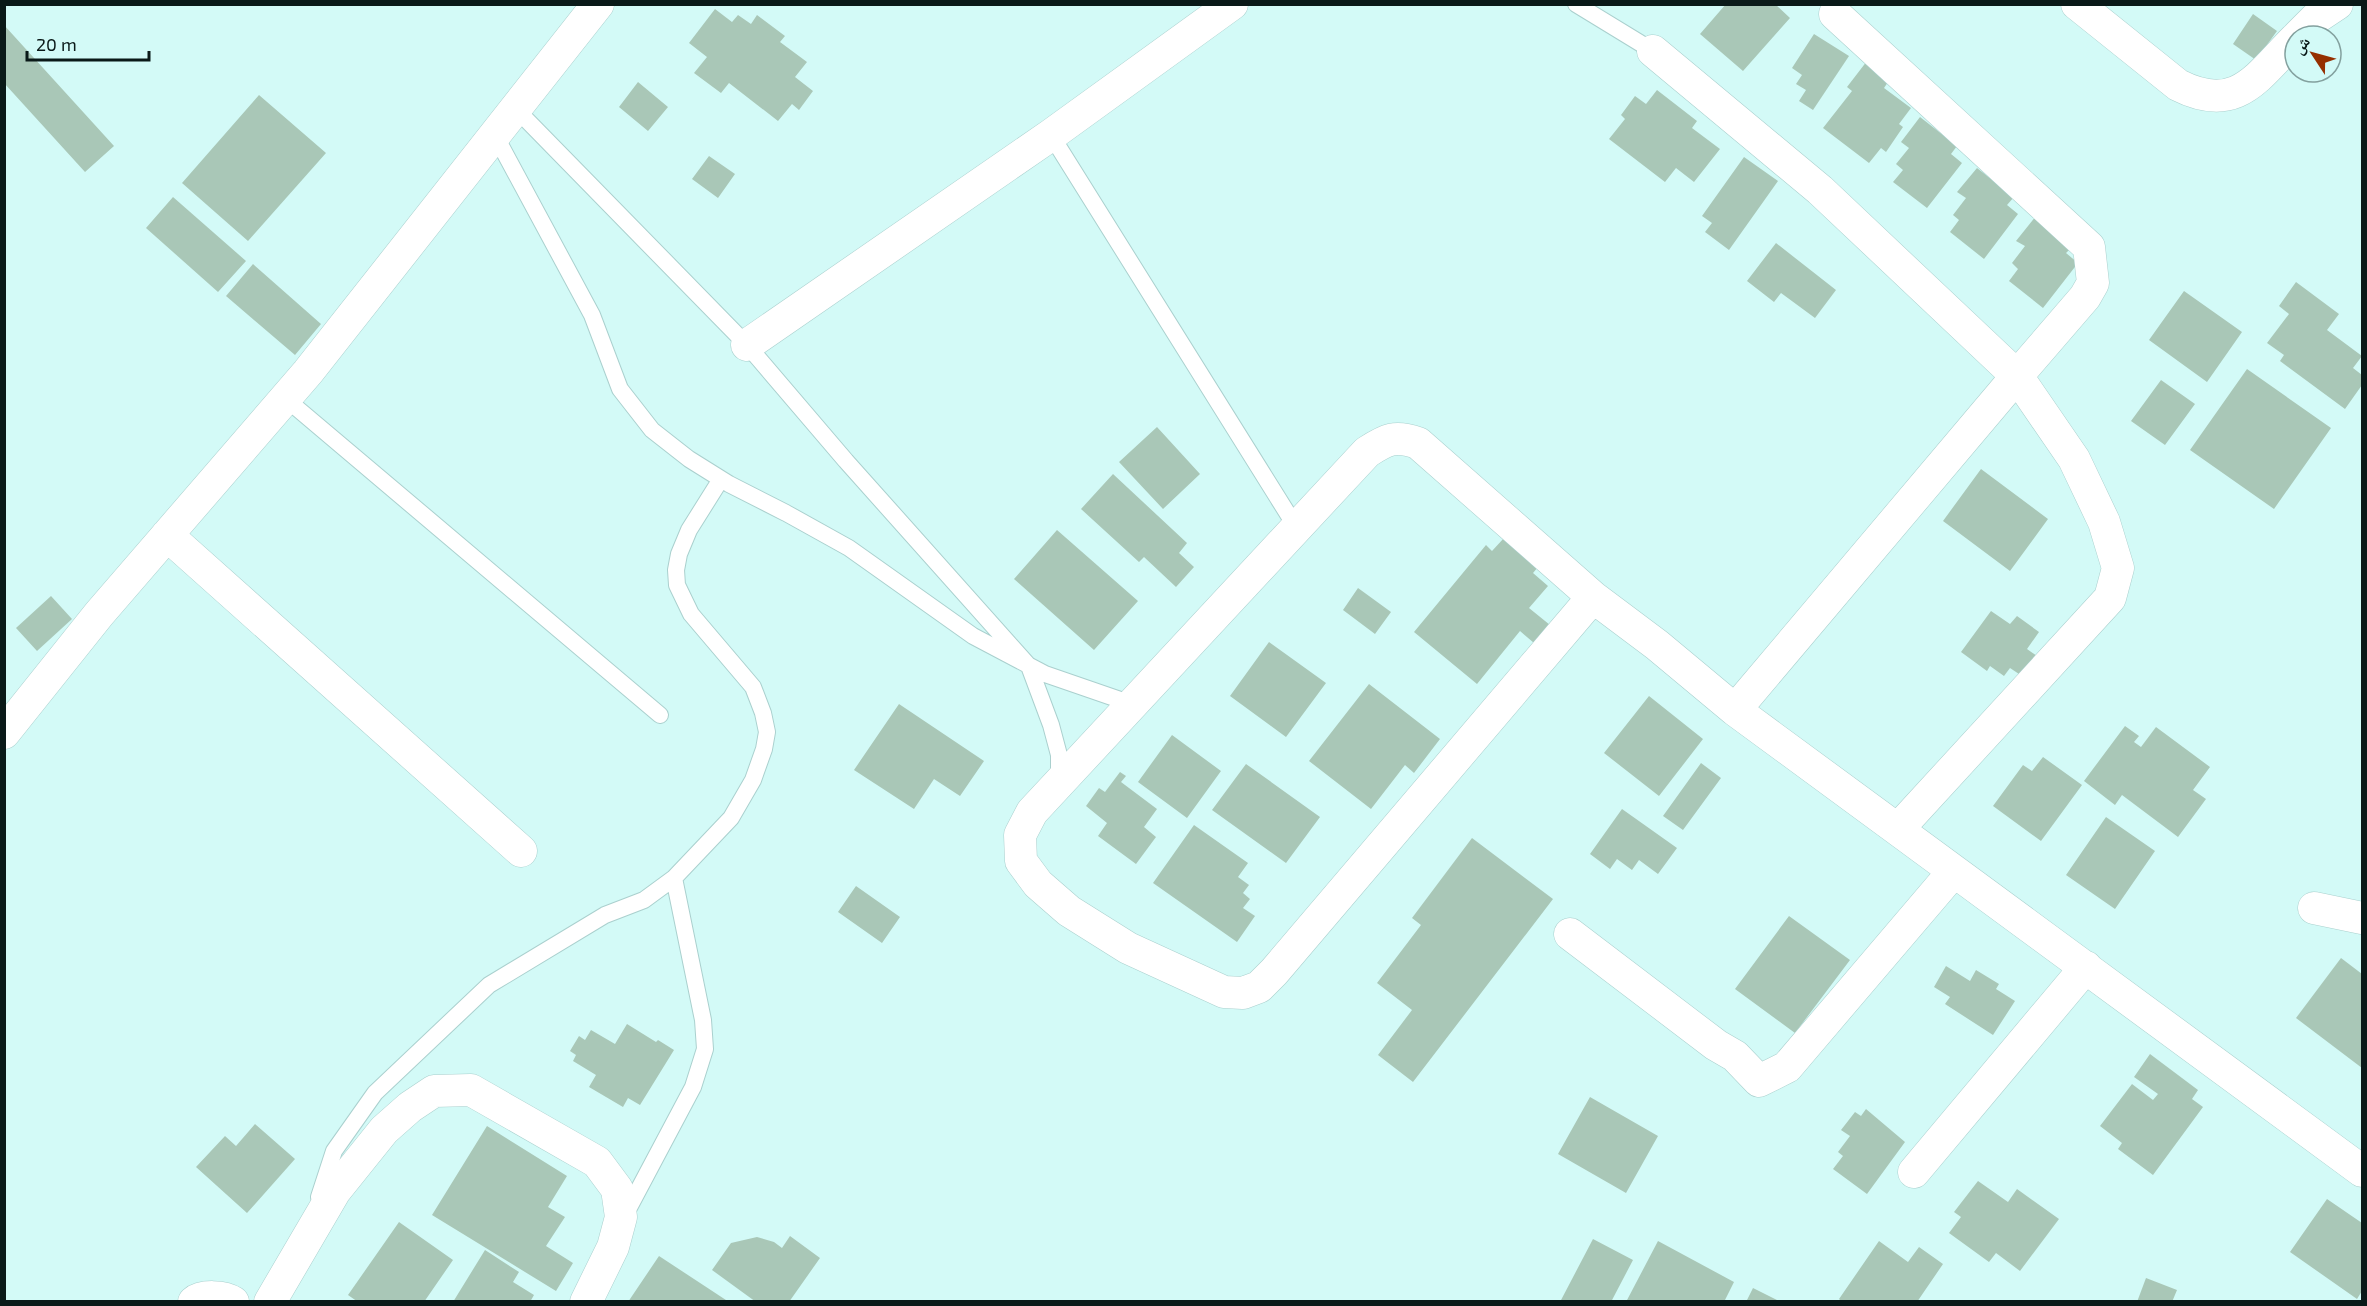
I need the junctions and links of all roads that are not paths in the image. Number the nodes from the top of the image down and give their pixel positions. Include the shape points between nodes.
1 (598, 4) edge
2 (1232, 4) edge
3 (1576, 4) edge
4 (2077, 4) edge
5 (2337, 4) edge
6 (1835, 15) dead end
7 (2310, 24) edge
8 (1653, 51) joint
9 (2283, 51) edge
10 (516, 109) junction
11 (495, 135) junction
12 (1051, 135) junction
13 (747, 345) junction
14 (2017, 376) junction
15 (285, 398) junction
16 (721, 479) junction
17 (1296, 527) junction
18 (167, 535) junction
19 (1593, 597) junction
20 (1029, 666) junction
21 (1132, 704) junction
22 (1735, 710) junction
23 (660, 715) dead end
24 (4, 733) edge
25 (1059, 783) junction
26 (1898, 829) junction
27 (521, 851) dead end
28 (1954, 871) junction
29 (674, 878) junction
30 (2314, 908) dead end
31 (2362, 918) edge
32 (1570, 934) dead end
33 (2086, 967) junction
34 (2362, 1171) edge
35 (1914, 1172) dead end
36 (617, 1231) junction
37 (306, 1238) junction
38 (194, 1302) edge
39 (233, 1302) edge
40 (270, 1302) edge
41 (586, 1302) edge

1 - 10 street
2 - 12 street
3 - 8 lane
4 - 9 street via 2178,85 2194,93 2221,98 2246,88
5 - 7 street
6 - 14 street via 2089,248 2093,283
8 - 14 street via 1820,190
10 - 11 street
10 - 13 lane
11 - 15 street
11 - 16 lane via 592,315 620,389 652,430
12 - 13 street
12 - 17 lane
13 - 20 lane
14 - 22 street
14 - 26 street via 2074,459 2103,522 2118,568 2109,598 2077,636
15 - 18 street
15 - 23 lane
16 - 20 lane via 849,548 973,636
16 - 29 lane via 689,530 679,554 677,585 691,614 753,687 767,732 753,780 731,818
17 - 19 street via 1367,452 1383,441 1402,437 1418,442
17 - 21 street
18 - 24 street
18 - 27 street
19 - 22 street
19 - 25 street via 1274,972 1259,987 1243,993 1224,992 1128,948 1069,911 1038,884 1022,861 1020,835 1032,812
20 - 21 lane
20 - 25 lane via 1059,755
21 - 25 street
22 - 26 street
26 - 28 street
28 - 32 street via 1787,1067 1760,1081 1735,1056
28 - 33 street
29 - 36 lane via 703,1020 705,1049 693,1087
29 - 37 lane via 644,900 604,915 489,985 375,1093 334,1151
30 - 31 street
33 - 34 street
33 - 35 street
36 - 37 street via 621,1216 618,1189 597,1162 471,1090 434,1091 393,1122 335,1191
36 - 41 street via 614,1247
37 - 40 street
38 - 39 street via 199,1298

